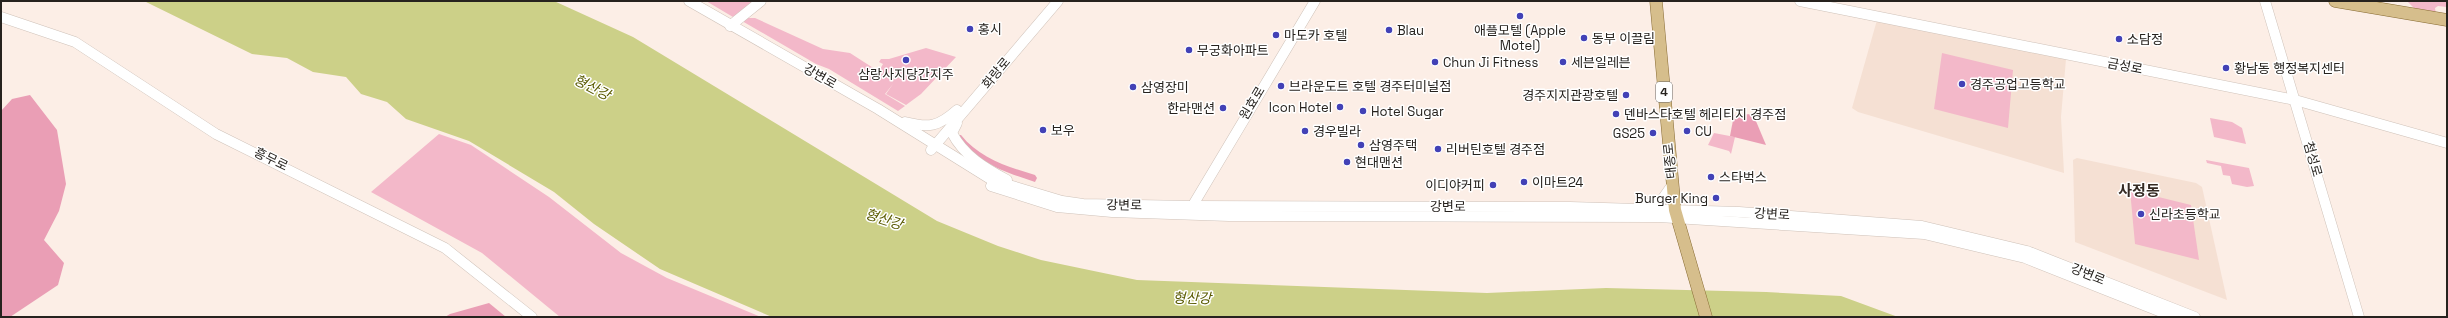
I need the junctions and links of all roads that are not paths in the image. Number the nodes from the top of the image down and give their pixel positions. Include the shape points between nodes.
1 (689, 1) edge
2 (761, 1) edge
3 (1051, 1) edge
4 (1058, 1) edge
5 (1314, 1) edge
6 (1656, 1) edge
7 (1800, 1) edge
8 (1813, 1) edge
9 (2265, 1) edge
10 (2335, 1) edge
11 (1876, 15) junction
12 (1, 17) edge
13 (2447, 20) edge
14 (730, 26) junction
15 (1029, 31) junction
16 (2295, 98) junction
17 (968, 107) junction
18 (957, 110) junction
19 (897, 121) junction
20 (2447, 139) edge
21 (2447, 143) edge
22 (930, 146) junction
23 (1673, 184) junction
24 (1026, 190) junction
25 (1038, 199) junction
26 (1622, 209) junction
27 (1190, 210) junction
28 (1677, 219) junction
29 (2070, 271) junction
30 (532, 317) edge
31 (1706, 317) edge
32 (2174, 317) edge
33 (2195, 317) edge
34 (2358, 317) edge

1 - 14 street, 강변로
2 - 14 street
3 - 15 street, 화랑로
4 - 15 street, 화랑로
5 - 27 street, 원효로
6 - 23 main road, 태종로 / 4
7 - 11 street, 금성로
8 - 11 street, 금성로
9 - 16 street, 첨성로
10 - 13 main road
11 - 16 street, 금성로
12 - 30 street, 흥무로 via 75,42 216,134 445,248
14 - 19 street, 강변로
14 - 22 street, 강변로 via 733,31
15 - 17 street, 화랑로
15 - 18 street, 화랑로
16 - 20 street, 금성로
16 - 21 street, 금성로
16 - 34 street, 첨성로
17 - 22 street, 화랑로
17 - 24 street via 952,133 958,147 981,166
18 - 19 street via 944,121 930,126
18 - 22 street, 화랑로
19 - 22 street, 강변로
22 - 24 street, 강변로 via 992,180
22 - 25 street, 강변로 via 986,185
23 - 26 street via 1660,201
23 - 28 main road, 태종로 / 4
24 - 25 street, 강변로
25 - 27 street, 강변로 via 1072,210
26 - 27 street, 강변로
26 - 28 street, 강변로
27 - 28 street, 강변로
28 - 29 street, 강변로 via 1923,230
28 - 31 main road, 태종로 / 4
29 - 32 street, 강변로
29 - 33 street, 강변로

